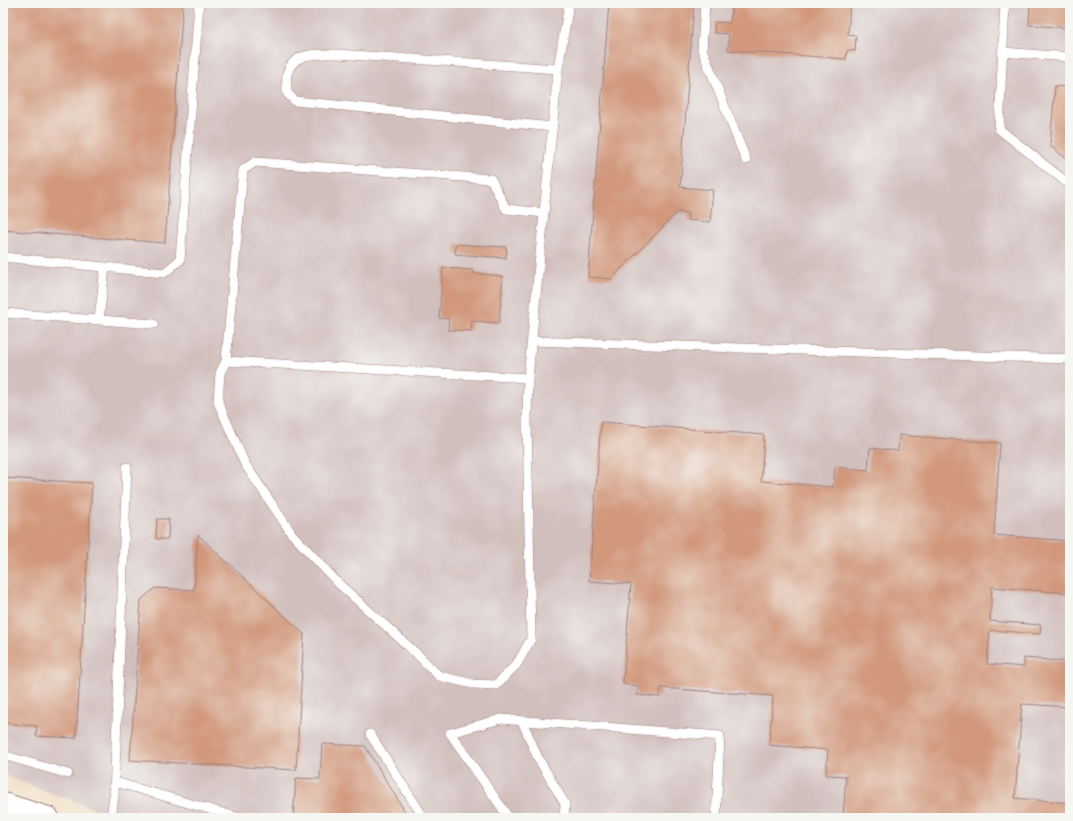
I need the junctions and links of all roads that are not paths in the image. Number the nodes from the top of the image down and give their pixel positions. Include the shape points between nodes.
1 (199, 3) edge
2 (569, 3) edge
3 (705, 3) edge
4 (1005, 3) edge
5 (1002, 52) junction
6 (1070, 57) edge
7 (558, 69) junction
8 (553, 127) junction
9 (746, 160) dead end
10 (1070, 185) edge
11 (544, 213) junction
12 (3, 257) edge
13 (105, 267) junction
14 (3, 313) edge
15 (99, 320) junction
16 (154, 324) dead end
17 (532, 341) junction
18 (1070, 359) edge
19 (226, 361) junction
20 (528, 378) junction
21 (127, 467) dead end
22 (522, 721) junction
23 (370, 734) dead end
24 (3, 755) edge
25 (68, 774) dead end
26 (115, 782) junction
27 (3, 804) edge
28 (48, 818) edge
29 (111, 818) edge
30 (240, 818) edge
31 (424, 818) edge
32 (508, 818) edge
33 (564, 818) edge
34 (716, 818) edge

1 - 13 lane via 180,260 164,273
2 - 7 lane
3 - 9 lane via 702,49
4 - 5 lane
5 - 6 lane
5 - 10 lane via 999,129
7 - 8 lane
7 - 8 lane via 307,54 291,64 287,75 287,93 295,101
8 - 11 lane
11 - 17 lane
11 - 19 lane via 506,209 491,179 254,162 243,170
12 - 13 lane
13 - 15 lane
14 - 15 lane
15 - 16 lane
17 - 18 lane
17 - 20 lane
19 - 20 lane
19 - 20 lane via 220,373 218,402 245,464 292,534 338,583 440,676 473,684 496,685 517,664 531,639
21 - 26 lane
22 - 32 lane via 501,719 450,733
22 - 33 lane via 538,758 565,804
22 - 34 lane via 720,736
23 - 31 lane
24 - 25 lane
26 - 29 lane
26 - 30 lane
27 - 28 street

